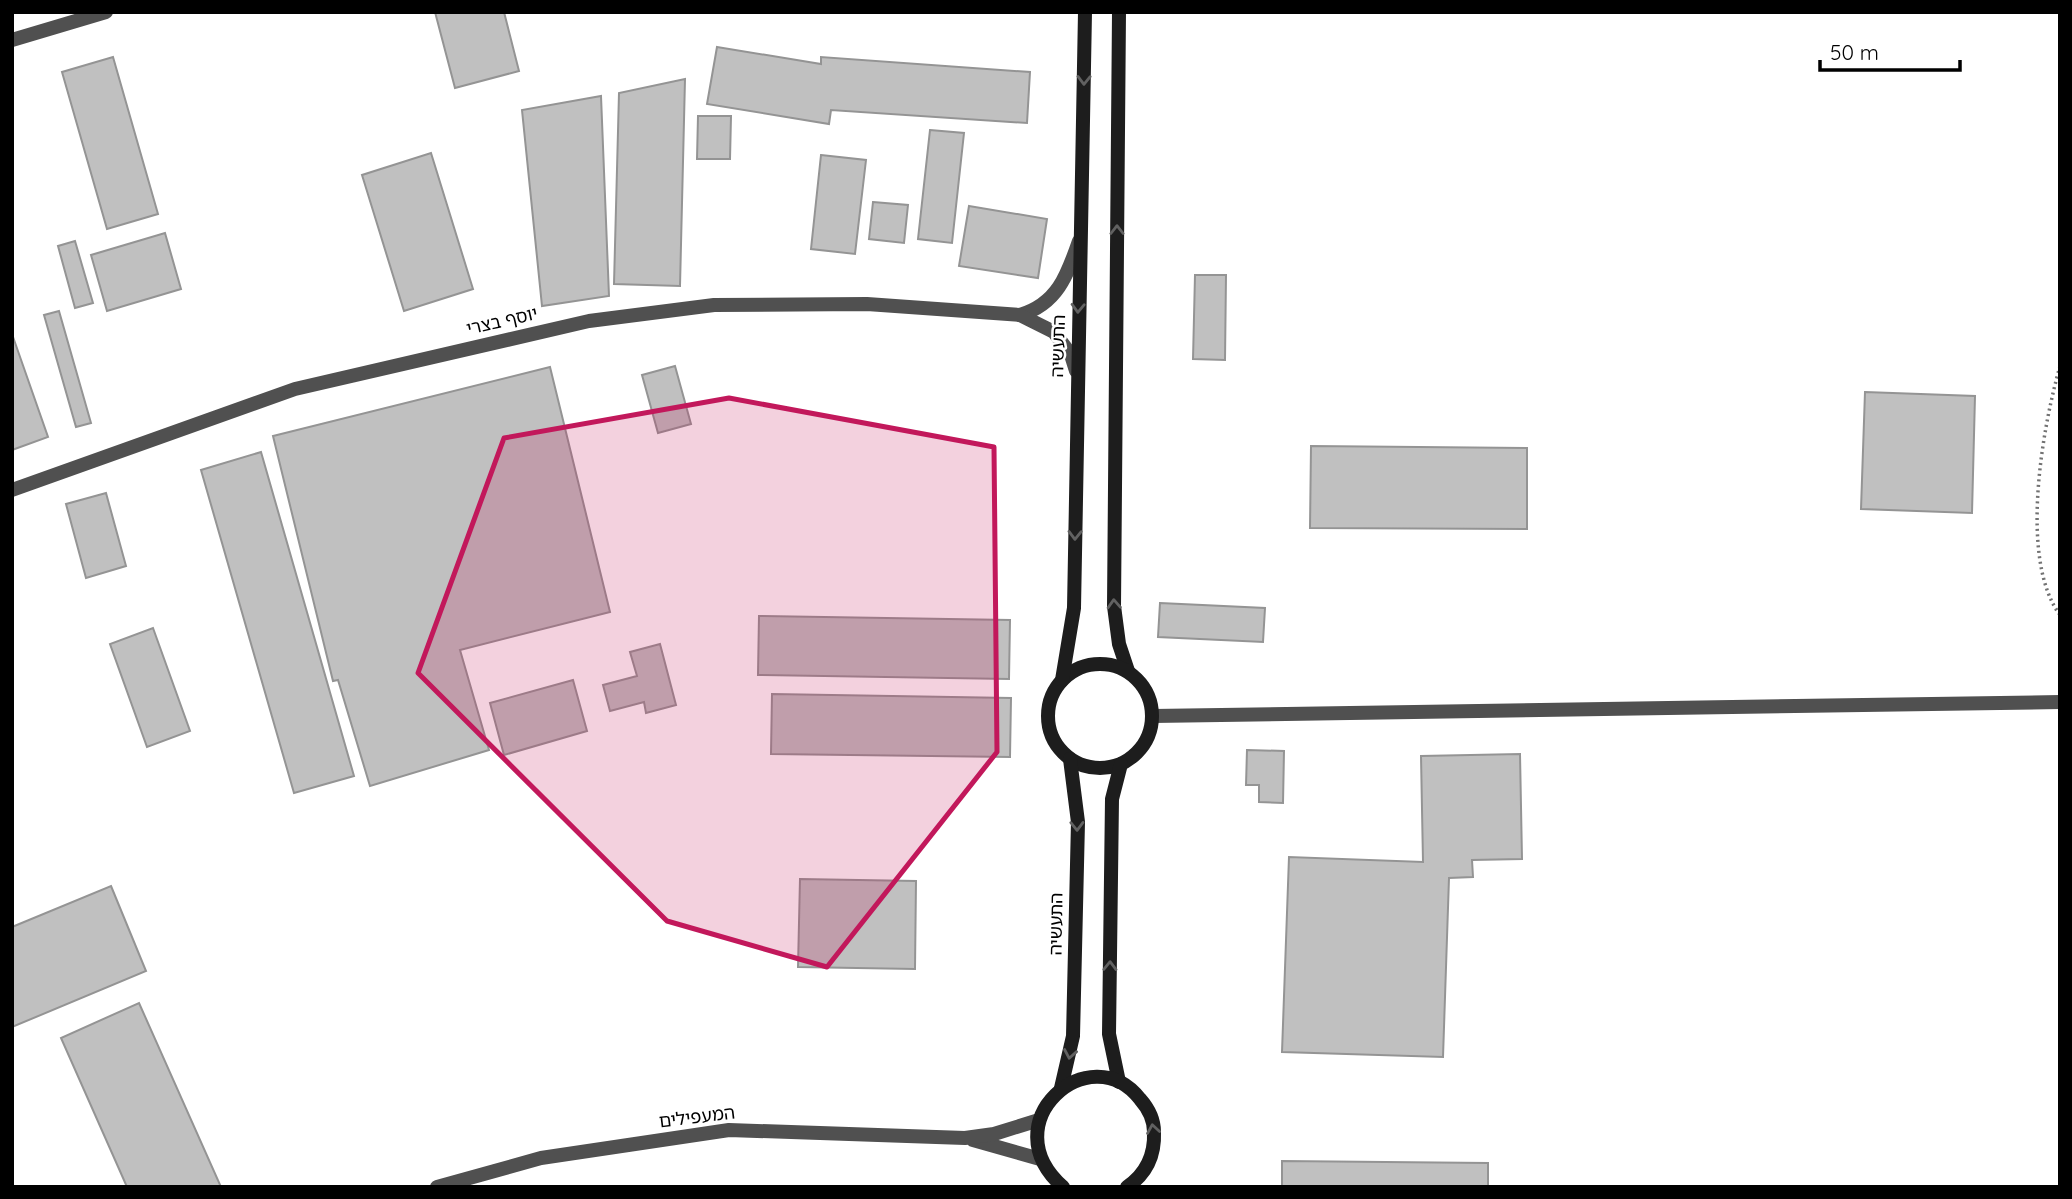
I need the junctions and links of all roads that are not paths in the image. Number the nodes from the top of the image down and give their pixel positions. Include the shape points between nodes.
1 (106, 12) edge
2 (1085, 12) edge
3 (1119, 12) edge
4 (12, 40) edge
5 (1081, 236) junction
6 (1020, 315) junction
7 (1076, 371) junction
8 (12, 490) edge
9 (1128, 671) junction
10 (1062, 680) junction
11 (2060, 702) edge
12 (1153, 716) junction
13 (1070, 759) junction
14 (1121, 764) junction
15 (1119, 1082) junction
16 (1061, 1088) junction
17 (1039, 1120) junction
18 (965, 1138) junction
19 (1040, 1159) junction
20 (437, 1187) edge
21 (1063, 1187) edge
22 (1127, 1187) edge

1 - 4 street
2 -> 5 street, התעשיה
9 -> 3 street via 1114,606
5 - 6 street via 1060,288 1038,310
5 -> 7 street, התעשיה
6 - 7 street, יוסף בצרי via 1054,332 1071,355
6 - 8 street, יוסף בצרי via 867,304 714,305 589,321 295,389
7 -> 10 street, התעשיה via 1074,608
9 - 10 street via 1111,664 1093,664
9 - 12 street via 1146,691
10 - 13 street via 1050,704 1050,730
11 - 12 street
12 - 14 street via 1144,745
13 - 14 street via 1104,768
13 -> 16 street, התעשיה via 1078,822 1073,1036
15 -> 14 street via 1109,1034 1112,799
15 - 16 street via 1099,1077
22 -> 15 street via 1149,1164 1154,1126 1135,1092
16 - 17 street via 1047,1102
17 - 18 street, המעפילים
17 - 19 street
18 - 19 street, המעפילים
18 - 20 street, המעפילים via 729,1130 541,1158
19 - 21 street

